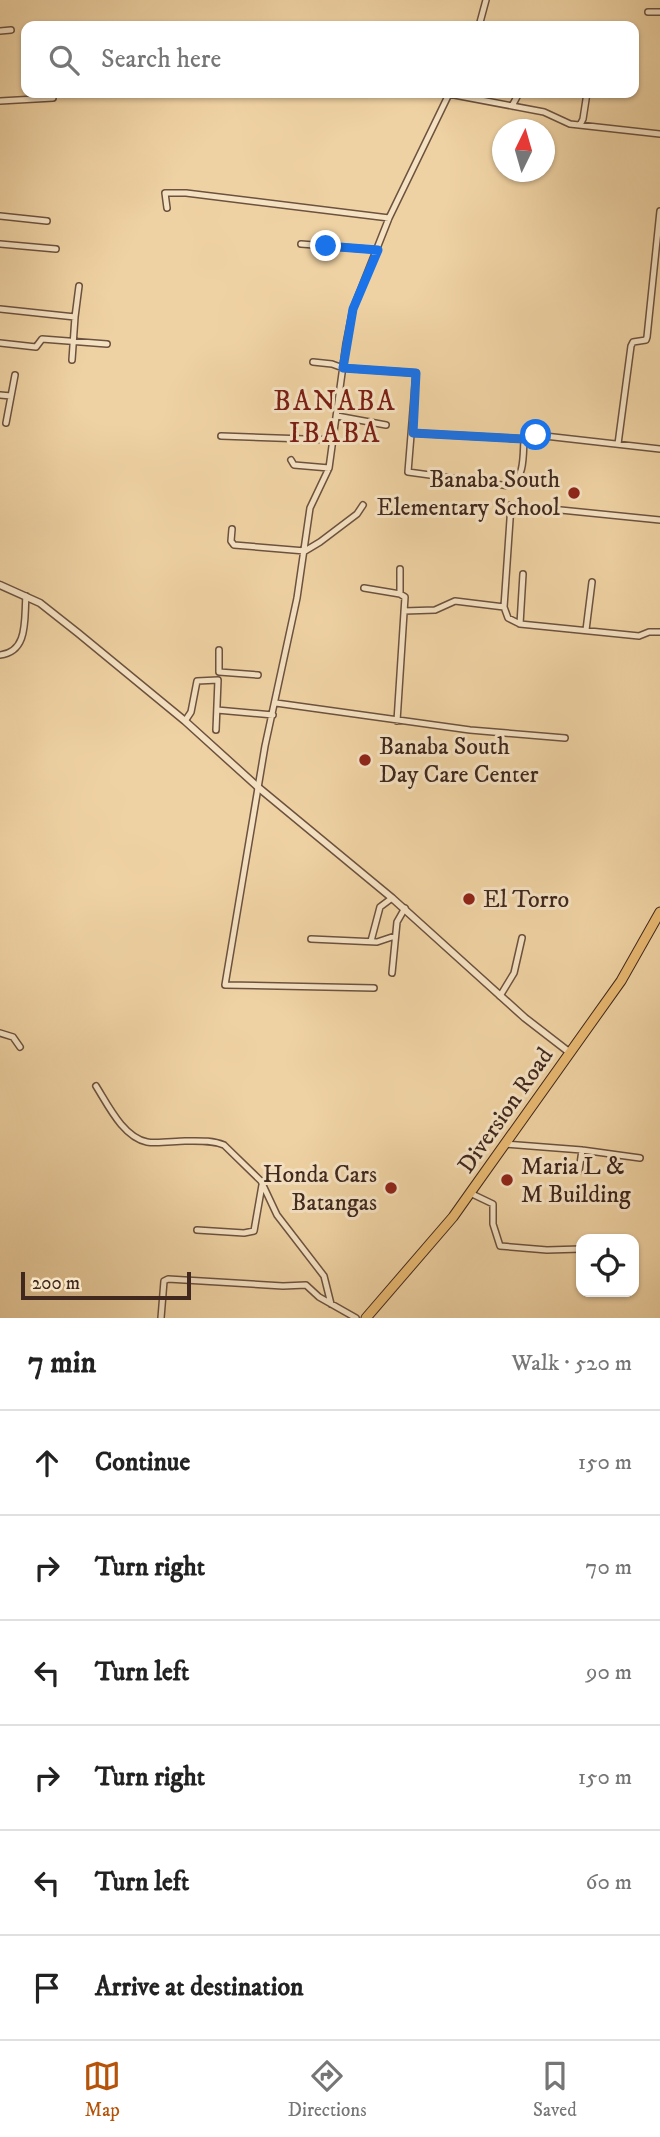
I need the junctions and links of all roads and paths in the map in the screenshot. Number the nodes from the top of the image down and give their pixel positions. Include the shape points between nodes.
1 (486, 0) edge
2 (648, 12) dead end
3 (660, 12) edge
4 (480, 21) edge
5 (11, 30) dead end
6 (0, 31) edge
7 (53, 98) dead end
8 (447, 98) edge
9 (473, 98) edge
10 (516, 98) edge
11 (586, 98) edge
12 (0, 100) edge
13 (512, 106) junction
14 (580, 125) junction
15 (660, 134) edge
16 (167, 208) dead end
17 (660, 211) edge
18 (0, 216) edge
19 (389, 218) junction
20 (47, 221) dead end
21 (0, 244) edge
22 (301, 244) dead end
23 (56, 249) dead end
24 (378, 250) junction
25 (657, 257) edge
26 (656, 277) edge
27 (79, 286) dead end
28 (0, 309) edge
29 (75, 317) junction
30 (74, 341) junction
31 (0, 343) edge
32 (107, 344) dead end
33 (72, 360) dead end
34 (313, 362) dead end
35 (343, 368) junction
36 (15, 375) dead end
37 (0, 395) edge
38 (11, 396) junction
39 (337, 416) junction
40 (6, 423) dead end
41 (386, 425) dead end
42 (413, 433) junction
43 (221, 436) dead end
44 (524, 439) junction
45 (334, 440) junction
46 (618, 444) junction
47 (660, 449) edge
48 (291, 460) dead end
49 (329, 468) junction
50 (363, 505) dead end
51 (660, 519) edge
52 (232, 529) dead end
53 (305, 551) junction
54 (400, 569) dead end
55 (523, 574) dead end
56 (592, 582) dead end
57 (0, 585) edge
58 (365, 588) dead end
59 (400, 594) junction
60 (26, 596) junction
61 (504, 607) junction
62 (404, 611) junction
63 (520, 624) junction
64 (586, 630) junction
65 (660, 632) edge
66 (219, 650) dead end
67 (0, 655) edge
68 (219, 672) junction
69 (258, 674) dead end
70 (218, 680) junction
71 (276, 703) junction
72 (217, 710) junction
73 (273, 715) junction
74 (397, 721) junction
75 (185, 722) junction
76 (216, 730) dead end
77 (565, 738) dead end
78 (259, 788) junction
79 (392, 898) junction
80 (405, 908) junction
81 (660, 912) edge
82 (395, 936) junction
83 (522, 938) dead end
84 (311, 939) dead end
85 (371, 942) junction
86 (392, 973) dead end
87 (374, 988) dead end
88 (500, 996) junction
89 (0, 1033) edge
90 (20, 1047) dead end
91 (569, 1052) junction
92 (96, 1086) dead end
93 (504, 1144) junction
94 (582, 1150) junction
95 (640, 1158) dead end
96 (579, 1171) dead end
97 (262, 1185) junction
98 (470, 1193) junction
99 (197, 1230) dead end
100 (576, 1249) edge
101 (331, 1304) junction
102 (161, 1318) edge
103 (356, 1318) edge
104 (366, 1318) edge

1 - 4 street
2 - 3 street
5 - 6 street
7 - 12 street
8 - 19 street
9 - 13 street
10 - 13 street
11 - 14 street
13 - 14 street
14 - 15 street
16 - 19 street via 165,193 186,193
17 - 25 street
18 - 20 street
19 - 24 street
21 - 23 street
22 - 24 street
24 - 35 street via 353,309
25 - 26 street
26 - 46 street via 646,340 631,346
27 - 29 street
28 - 29 street
29 - 30 street
30 - 31 street via 42,339 36,347
30 - 32 street
30 - 33 street
34 - 35 street
35 - 39 street
35 - 42 street via 416,373
36 - 38 street
37 - 38 street
38 - 40 street
39 - 41 street
39 - 45 street
42 - 44 street
42 - 44 street via 408,471 510,486 517,482
43 - 45 street
44 - 46 street via 536,435
45 - 49 street
46 - 47 street
48 - 49 street via 294,465
49 - 53 street via 310,508
50 - 53 street
51 - 61 street via 511,505
52 - 53 street via 234,545
53 - 71 street
54 - 59 street
55 - 63 street
56 - 64 street
57 - 60 street
58 - 59 street
59 - 62 street via 405,597
60 - 67 street via 23,638 17,648
60 - 75 street via 78,632
61 - 62 street via 455,601 435,610
61 - 63 street via 512,622
62 - 74 street
63 - 64 street
64 - 65 street via 639,636
66 - 68 street
68 - 69 street
68 - 70 street
70 - 72 street
70 - 75 street via 197,681
71 - 73 street
71 - 74 street
72 - 73 street
72 - 76 street
73 - 78 street
74 - 77 street
75 - 78 street
78 - 79 street
78 - 87 street via 225,985
79 - 80 street
79 - 85 street via 380,907
80 - 82 street
80 - 88 street
81 - 91 highway, Diversion Road via 621,981
82 - 85 street
82 - 86 street
83 - 88 street via 514,973
84 - 85 street
88 - 91 street
89 - 90 street via 13,1037
91 - 93 highway, Diversion Road
92 - 97 street via 112,1112 138,1139 150,1143 216,1142 232,1152
93 - 94 street
93 - 98 highway, Diversion Road
94 - 95 street
94 - 96 street
97 - 99 street via 254,1231
97 - 101 street via 277,1214 324,1276
98 - 100 street via 493,1204 500,1246
98 - 104 highway, Diversion Road
101 - 102 street via 306,1285 168,1279
101 - 103 street

